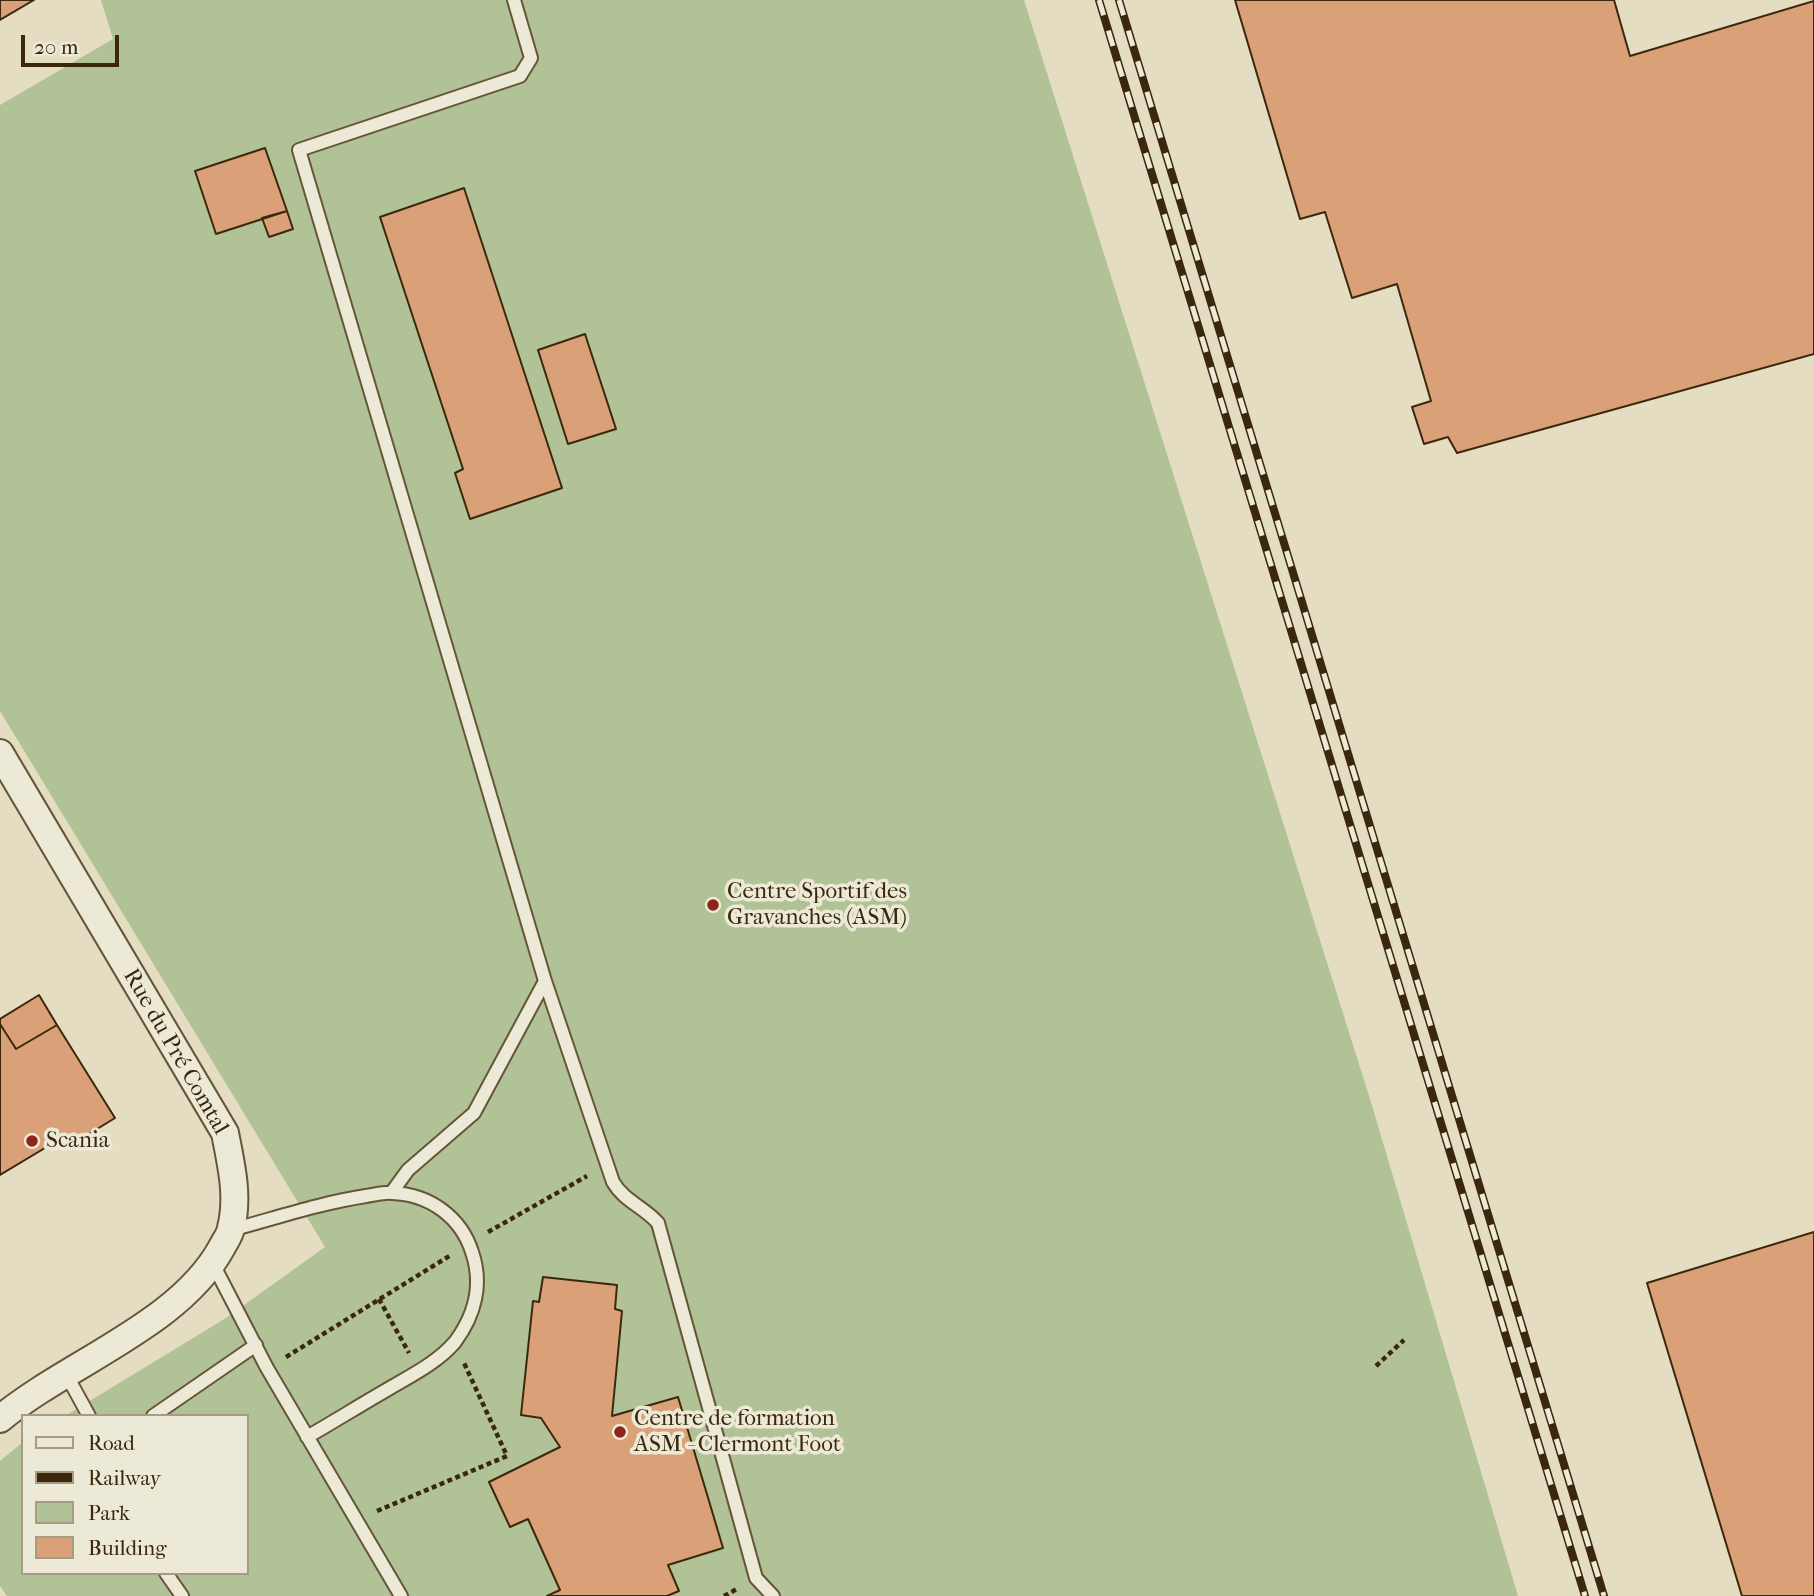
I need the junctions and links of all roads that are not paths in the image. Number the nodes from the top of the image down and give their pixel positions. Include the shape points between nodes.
1 (514, 0) edge
2 (0, 753) edge
3 (545, 981) junction
4 (392, 1192) junction
5 (231, 1230) junction
6 (213, 1264) junction
7 (256, 1345) junction
8 (66, 1374) junction
9 (6, 1411) edge
10 (88, 1414) edge
11 (156, 1414) edge
12 (307, 1437) junction
13 (167, 1575) edge
14 (182, 1596) edge
15 (401, 1596) edge
16 (773, 1596) edge

1 - 3 lane via 531,58 520,76 299,150
2 - 5 street, Rue du Pré Comtal via 225,1133 235,1189
3 - 4 lane via 474,1112 408,1170
3 - 16 lane via 619,1194 658,1223 756,1578
4 - 5 lane via 347,1199
4 - 12 lane via 423,1199 456,1221 478,1270 470,1317 454,1342 430,1364
5 - 6 street, Rue du Pré Comtal
6 - 7 lane
6 - 8 street, Rue du Pré Comtal via 185,1294
7 - 11 lane
7 - 12 lane
8 - 9 street, Rue du Pré Comtal
8 - 10 lane
12 - 15 lane
13 - 14 lane

